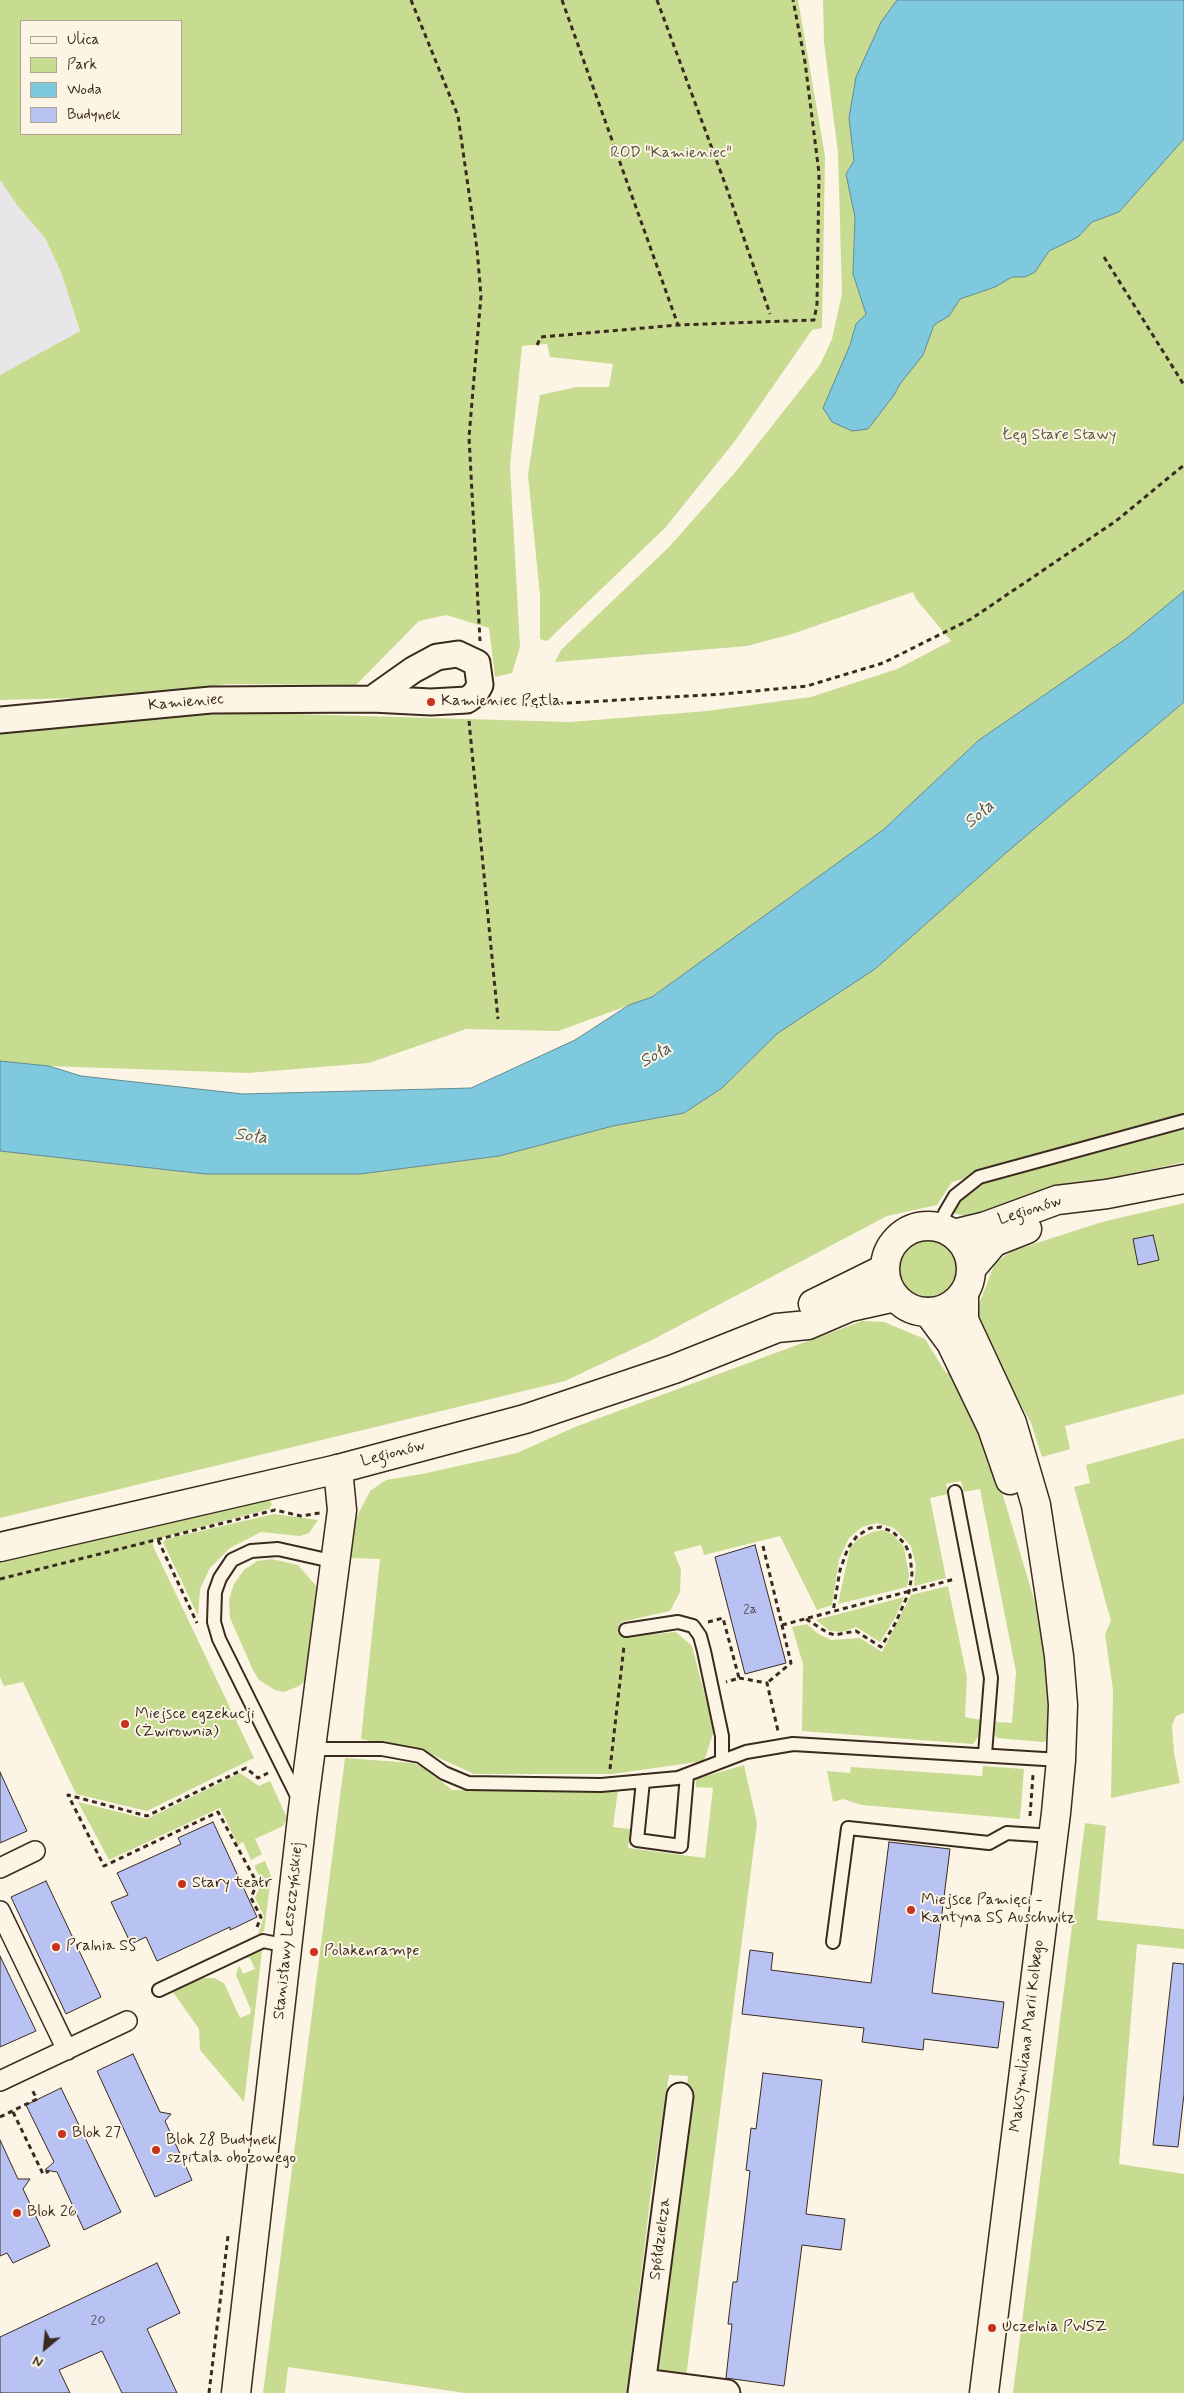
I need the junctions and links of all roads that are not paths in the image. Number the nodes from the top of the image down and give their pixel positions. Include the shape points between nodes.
1 (372, 699) junction
2 (0, 720) edge
3 (1184, 1121) edge
4 (1184, 1179) edge
5 (1107, 1194) junction
6 (947, 1230) junction
7 (884, 1269) junction
8 (967, 1281) junction
9 (895, 1297) junction
10 (928, 1312) junction
11 (777, 1328) junction
12 (338, 1468) junction
13 (955, 1492) dead end
14 (0, 1547) edge
15 (336, 1562) junction
16 (1048, 1589) junction
17 (626, 1630) road end
18 (311, 1749) junction
19 (985, 1754) junction
20 (1061, 1760) junction
21 (722, 1761) junction
22 (687, 1774) junction
23 (643, 1781) junction
24 (303, 1809) junction
25 (1053, 1836) junction
26 (35, 1851) dead end
27 (0, 1868) edge
28 (0, 1911) edge
29 (833, 1942) dead end
30 (288, 1946) junction
31 (159, 1990) dead end
32 (127, 2021) dead end
33 (67, 2050) junction
34 (0, 2081) edge
35 (680, 2096) dead end
36 (642, 2388) edge
37 (236, 2393) edge
38 (727, 2393) edge
39 (984, 2393) edge

1 - 1 street, Kamieniec via 412,670 437,657 458,654 477,663 480,685 467,700
1 - 2 street, Kamieniec via 211,700
3 - 6 lane via 980,1177 954,1196 945,1213
4 - 5 street, Legionów
5 - 6 street, Legionów via 1057,1200 986,1226
5 - 8 street, Legionów via 994,1242
6 - 7 street via 927,1226 902,1234 892,1244
6 - 8 street via 963,1243 969,1256
7 - 9 street
7 - 11 street, Legionów via 796,1312
8 - 10 street via 954,1303
8 - 16 street, Maksymiliana Marii Kolbego via 964,1320 1012,1423 1036,1505
9 - 10 street via 910,1308
9 - 11 street, Legionów via 850,1307 808,1325
10 - 16 street, Maksymiliana Marii Kolbego via 951,1343 992,1428
11 - 12 street, Legionów via 592,1398
12 - 14 street, Legionów
12 - 15 street, Stanisławy Leszczyńskiej via 342,1510
13 - 19 lane via 991,1678
15 - 18 street, Stanisławy Leszczyńskiej
15 - 24 lane via 278,1549 251,1551 232,1560 215,1592 214,1622 219,1639
16 - 20 street, Maksymiliana Marii Kolbego via 1063,1705
17 - 21 lane via 678,1622 693,1626 700,1636 712,1685 722,1736
18 - 23 lane via 382,1749 420,1756 444,1773 468,1783 609,1784
18 - 24 street, Stanisławy Leszczyńskiej
19 - 20 lane
19 - 21 lane via 793,1744 746,1752
20 - 25 street, Maksymiliana Marii Kolbego
21 - 22 lane
22 - 23 lane via 678,1778
22 - 23 lane via 681,1846 637,1840
24 - 30 street, Stanisławy Leszczyńskiej
25 - 29 lane via 1007,1833 989,1843 848,1828
25 - 39 street, Maksymiliana Marii Kolbego
26 - 27 street
28 - 33 street
30 - 31 lane via 263,1941
30 - 37 street, Stanisławy Leszczyńskiej
32 - 33 street
33 - 34 street
35 - 36 street, Spółdzielcza
36 - 38 street, Spółdzielcza

